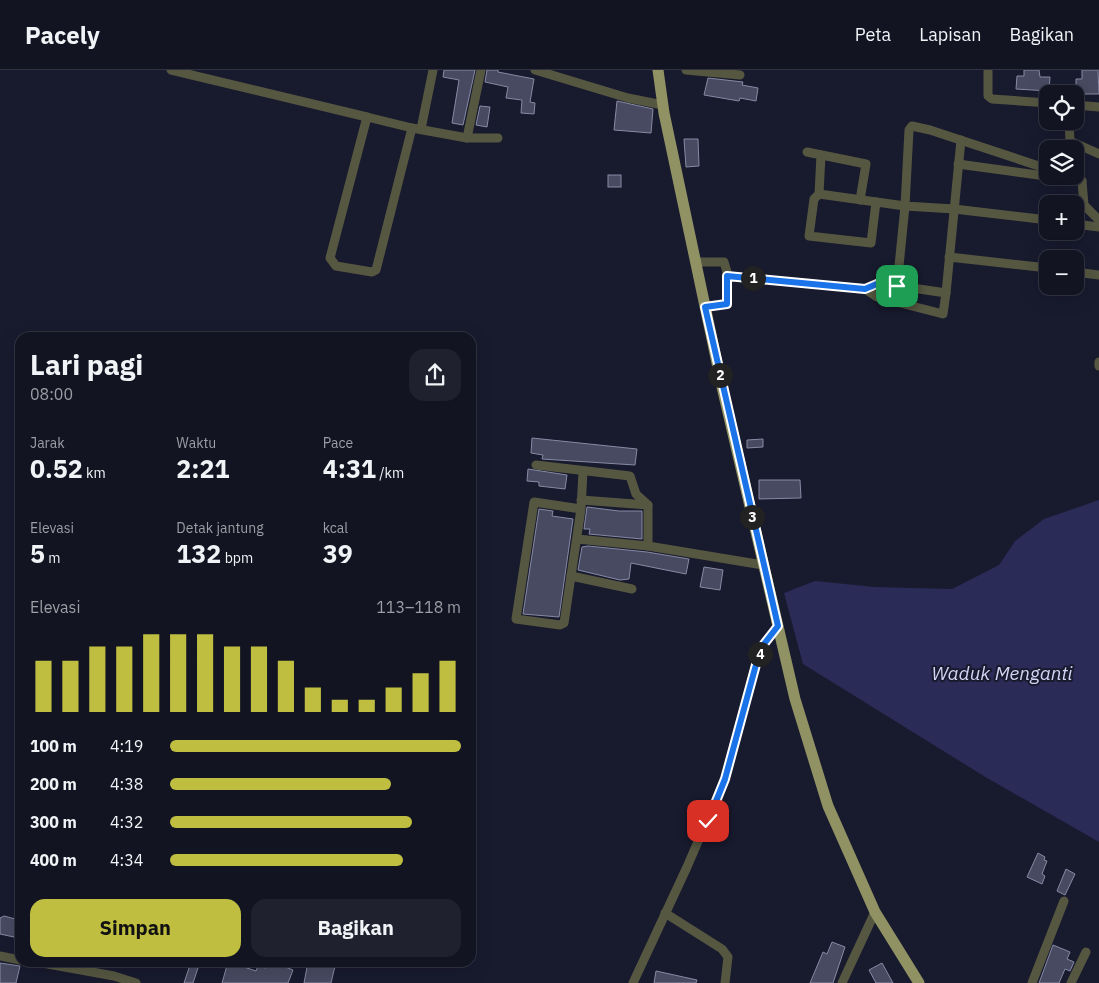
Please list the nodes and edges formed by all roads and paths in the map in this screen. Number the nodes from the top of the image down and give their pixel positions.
1 (170, 70) edge
2 (432, 70) edge
3 (481, 70) edge
4 (535, 70) edge
5 (658, 70) edge
6 (686, 70) edge
7 (988, 70) edge
8 (740, 76) dead end
9 (1039, 102) edge
10 (663, 105) junction
11 (1084, 106) edge
12 (1099, 107) edge
13 (367, 117) junction
14 (417, 129) junction
15 (1069, 130) edge
16 (467, 138) junction
17 (498, 138) dead end
18 (961, 140) junction
19 (807, 152) dead end
20 (1099, 154) edge
21 (821, 155) junction
22 (958, 164) junction
23 (1039, 166) edge
24 (1039, 175) edge
25 (1082, 185) edge
26 (819, 194) junction
27 (860, 200) junction
28 (876, 202) junction
29 (905, 206) junction
30 (954, 209) junction
31 (1039, 219) edge
32 (1099, 220) edge
33 (1084, 225) edge
34 (1099, 227) edge
35 (949, 257) junction
36 (696, 262) junction
37 (1039, 267) edge
38 (1084, 273) edge
39 (1099, 274) edge
40 (727, 276) junction
41 (897, 286) junction
42 (865, 289) junction
43 (946, 293) junction
44 (705, 307) junction
45 (1099, 362) edge
46 (1099, 366) edge
47 (536, 465) dead end
48 (583, 471) junction
49 (581, 504) junction
50 (648, 505) junction
51 (577, 539) junction
52 (648, 546) junction
53 (763, 564) junction
54 (571, 576) junction
55 (632, 589) dead end
56 (778, 626) junction
57 (1064, 900) dead end
58 (875, 912) junction
59 (664, 913) junction
60 (1086, 952) dead end
61 (0, 956) edge
62 (15, 959) edge
63 (64, 967) edge
64 (136, 983) edge
65 (634, 983) edge
66 (725, 983) edge
67 (842, 983) edge
68 (918, 983) edge
69 (1032, 983) edge
70 (1072, 983) edge

1 - 13 street
2 - 14 street
3 - 16 street
4 - 10 street
5 - 10 main road
6 - 8 street
7 - 9 street
10 - 36 main road
11 - 12 street
13 - 14 street
13 - 14 street
14 - 16 street
15 - 20 street
16 - 17 street
18 - 22 street
18 - 23 street
18 - 29 street
19 - 21 street
21 - 26 street
21 - 27 street
22 - 24 street
22 - 30 street
25 - 32 street
26 - 27 street
26 - 28 street
27 - 28 street
28 - 29 street
29 - 30 street
29 - 41 street
30 - 31 street
30 - 35 street
33 - 34 street
35 - 37 street
35 - 43 street
36 - 40 street
36 - 44 main road
38 - 39 street
40 - 42 street
40 - 44 street
41 - 42 street
41 - 43 street
42 - 43 street
44 - 53 main road
45 - 46 street
47 - 48 street
48 - 49 street
48 - 50 street
49 - 50 street
49 - 51 street
49 - 54 street
50 - 52 street
51 - 52 street
51 - 54 street
52 - 53 street
53 - 56 main road
54 - 55 street
56 - 58 main road
56 - 59 street
57 - 69 street
58 - 67 street
58 - 68 main road
59 - 65 street
59 - 66 street
60 - 70 street
61 - 62 street
63 - 64 street

